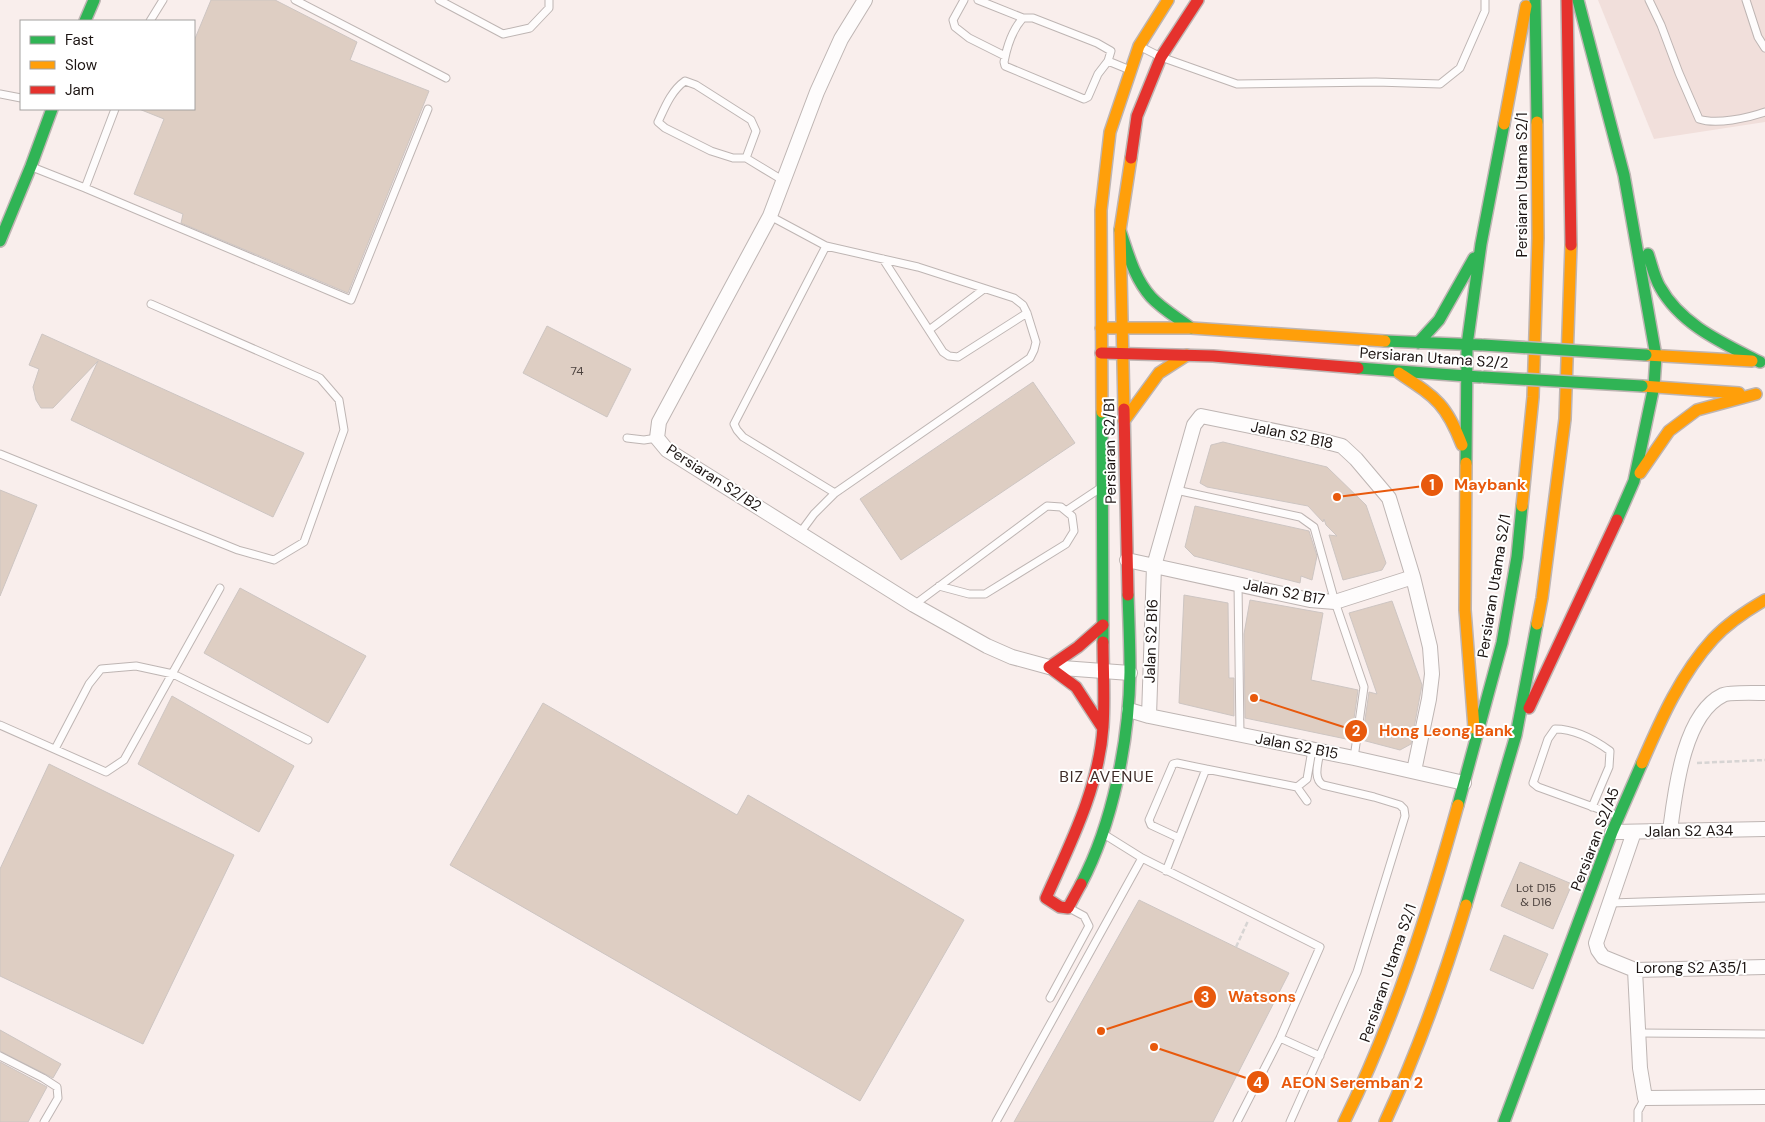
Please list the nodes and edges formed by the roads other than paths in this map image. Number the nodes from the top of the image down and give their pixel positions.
1 (94, 0) edge
2 (162, 0) edge
3 (295, 0) edge
4 (439, 0) edge
5 (549, 0) edge
6 (865, 0) edge
7 (964, 0) edge
8 (978, 0) edge
9 (1168, 0) edge
10 (1198, 0) edge
11 (1485, 0) edge
12 (1527, 0) edge
13 (1535, 0) edge
14 (1567, 0) edge
15 (1578, 0) edge
16 (1649, 0) edge
17 (1746, 0) edge
18 (1023, 18) junction
19 (86, 20) edge
20 (151, 20) edge
21 (1139, 46) junction
22 (1765, 48) edge
23 (1005, 56) junction
24 (1161, 57) junction
25 (1108, 61) junction
26 (1130, 70) junction
27 (446, 78) dead end
28 (0, 94) edge
29 (20, 98) edge
30 (428, 109) dead end
31 (52, 110) edge
32 (115, 110) edge
33 (1765, 112) edge
34 (746, 158) junction
35 (31, 166) junction
36 (784, 181) junction
37 (86, 188) junction
38 (1629, 202) junction
39 (770, 216) junction
40 (1120, 230) junction
41 (0, 241) edge
42 (1481, 244) junction
43 (826, 246) junction
44 (883, 260) junction
45 (984, 289) junction
46 (151, 304) dead end
47 (1027, 313) junction
48 (1101, 328) junction
49 (1122, 328) junction
50 (1191, 328) junction
51 (929, 330) junction
52 (1418, 343) junction
53 (1467, 345) junction
54 (1123, 352) junction
55 (1101, 353) junction
56 (1187, 355) junction
57 (1651, 356) junction
58 (1762, 362) edge
59 (1399, 372) junction
60 (1466, 376) junction
61 (1648, 386) junction
62 (1760, 394) edge
63 (1124, 421) junction
64 (627, 438) dead end
65 (657, 438) junction
66 (0, 454) edge
67 (1466, 455) junction
68 (1634, 481) junction
69 (1102, 486) junction
70 (1176, 490) junction
71 (835, 492) junction
72 (1066, 511) junction
73 (800, 533) junction
74 (1128, 560) junction
75 (1154, 566) junction
76 (1413, 577) junction
77 (1238, 584) junction
78 (939, 586) junction
79 (220, 588) dead end
80 (1765, 600) edge
81 (1335, 602) junction
82 (914, 605) junction
83 (1103, 625) junction
84 (1049, 667) junction
85 (1103, 670) junction
86 (1130, 673) junction
87 (173, 674) junction
88 (1765, 692) edge
89 (1128, 710) junction
90 (1149, 716) junction
91 (0, 725) edge
92 (1103, 728) junction
93 (1240, 735) junction
94 (1516, 735) junction
95 (308, 740) dead end
96 (1475, 745) junction
97 (55, 749) junction
98 (1316, 750) junction
99 (1354, 758) junction
100 (1206, 769) junction
101 (1414, 771) junction
102 (1464, 783) junction
103 (1297, 787) junction
104 (1307, 801) dead end
105 (1592, 807) junction
106 (1618, 816) junction
107 (1765, 829) edge
108 (1670, 831) junction
109 (1612, 832) junction
110 (1634, 832) junction
111 (1102, 833) junction
112 (1179, 838) junction
113 (1142, 858) junction
114 (1166, 871) junction
115 (1765, 898) edge
116 (1612, 903) junction
117 (1068, 908) junction
118 (1765, 967) edge
119 (1635, 970) junction
120 (1050, 998) dead end
121 (1638, 1033) junction
122 (1765, 1034) edge
123 (1280, 1038) junction
124 (0, 1056) edge
125 (1320, 1056) junction
126 (1765, 1097) edge
127 (1645, 1098) junction
128 (44, 1122) edge
129 (996, 1122) edge
130 (1238, 1122) edge
131 (1290, 1122) edge
132 (1344, 1122) edge
133 (1385, 1122) edge
134 (1504, 1122) edge
135 (1638, 1122) edge

1 - 19 main road
2 - 20 lane
3 - 27 lane
4 - 5 lane
6 - 36 street, Persiaran S2/B2
7 - 23 lane
8 - 18 lane
9 - 21 main road, Persiaran S2/B1
10 - 24 main road, Persiaran S2/B1
11 - 24 lane
12 - 42 main road
13 - 96 main road, Persiaran Utama S2/1
14 - 94 main road
15 - 38 main road
16 - 33 lane
17 - 22 lane
18 - 23 lane
18 - 25 lane
21 - 24 lane
21 - 26 main road, Persiaran S2/B1
23 - 25 lane
24 - 40 main road, Persiaran S2/B1
25 - 26 lane
26 - 48 main road, Persiaran S2/B1
28 - 29 lane
30 - 37 lane
31 - 35 main road
32 - 37 lane
34 - 34 lane
34 - 36 lane
35 - 37 lane
35 - 41 main road
36 - 39 street, Persiaran S2/B2
38 - 57 main road
38 - 58 main road
39 - 43 lane
39 - 65 street, Persiaran S2/B2
40 - 49 main road, Persiaran S2/B1
40 - 50 main road
42 - 52 main road
42 - 53 main road
43 - 44 lane
43 - 71 lane
44 - 45 lane
44 - 51 lane
45 - 47 lane
45 - 51 lane
46 - 66 lane
47 - 51 lane
47 - 71 lane
48 - 49 main road, Persiaran Utama S2/2
48 - 55 main road, Persiaran S2/B1
49 - 50 main road, Persiaran Utama S2/2
49 - 54 main road, Persiaran S2/B1
50 - 52 main road, Persiaran Utama S2/2
52 - 53 main road, Persiaran Utama S2/2
53 - 57 main road, Persiaran Utama S2/2, bridge
53 - 60 main road
54 - 55 main road, Persiaran Utama S2/2
54 - 56 main road, Persiaran Utama S2/2
54 - 63 main road, Persiaran S2/B1
55 - 69 main road, Persiaran S2/B1
56 - 59 main road, Persiaran Utama S2/2
56 - 63 main road
57 - 58 main road, Persiaran Utama S2/2
57 - 61 main road
59 - 60 main road, Persiaran Utama S2/2
59 - 67 main road
60 - 61 main road, Persiaran Utama S2/2, bridge
60 - 67 main road
61 - 62 main road, Persiaran Utama S2/2
61 - 68 main road
62 - 68 main road
63 - 74 main road, Persiaran S2/B1
64 - 65 lane
65 - 73 street, Persiaran S2/B2
67 - 96 main road
68 - 94 main road
69 - 72 lane
69 - 83 main road, Persiaran S2/B1
70 - 75 street, Jalan S2 B18
70 - 76 street, Jalan S2 B18
70 - 81 lane
71 - 73 lane
72 - 78 lane
72 - 78 lane
73 - 82 street, Persiaran S2/B2
74 - 75 street, Jalan S2 B17
74 - 86 main road, Persiaran S2/B1
75 - 77 street, Jalan S2 B17
75 - 90 street, Jalan S2 B16
76 - 81 street, Jalan S2 B17
76 - 101 street, Jalan S2 B18
77 - 81 street, Jalan S2 B17
77 - 93 lane
78 - 82 lane
79 - 87 lane
80 - 106 main road, Persiaran S2/A5
81 - 99 lane
82 - 84 street, Persiaran S2/B2
83 - 84 main road
83 - 85 main road, Persiaran S2/B1
84 - 85 street, Persiaran S2/B2
84 - 92 main road
85 - 86 street, Persiaran S2/B2
85 - 92 main road, Persiaran S2/B1
86 - 89 main road, Persiaran S2/B1
87 - 95 lane
87 - 97 lane
87 - 97 lane
88 - 108 street
89 - 90 street, Jalan S2 B15
89 - 111 main road, Persiaran S2/B1
90 - 93 street, Jalan S2 B15
91 - 97 lane
92 - 117 main road, Persiaran S2/B1
93 - 98 street, Jalan S2 B15
94 - 133 main road
96 - 102 main road, Persiaran Utama S2/1
98 - 99 street, Jalan S2 B15
98 - 103 lane
98 - 125 lane
99 - 101 street, Jalan S2 B15
100 - 103 lane
100 - 112 lane
100 - 112 lane
101 - 102 street, Jalan S2 B15
102 - 132 main road, Persiaran Utama S2/1
103 - 104 lane
105 - 105 lane
105 - 106 lane
106 - 109 main road, Persiaran S2/A5
107 - 108 street, Jalan S2 A34
108 - 110 street, Jalan S2 A34
109 - 110 street, Jalan S2 A34
109 - 134 main road, Persiaran S2/A5
110 - 116 street, Lorong S2 A35/1
111 - 113 lane
111 - 117 main road, Persiaran S2/B1
112 - 114 lane
113 - 114 lane
113 - 129 lane
114 - 123 lane
115 - 116 lane
116 - 119 street, Lorong S2 A35/1
117 - 120 lane
118 - 119 street, Lorong S2 A35/1
119 - 121 street
121 - 122 lane
121 - 127 street
123 - 125 lane
123 - 130 lane
124 - 128 lane
125 - 131 lane
126 - 127 street
127 - 135 lane

